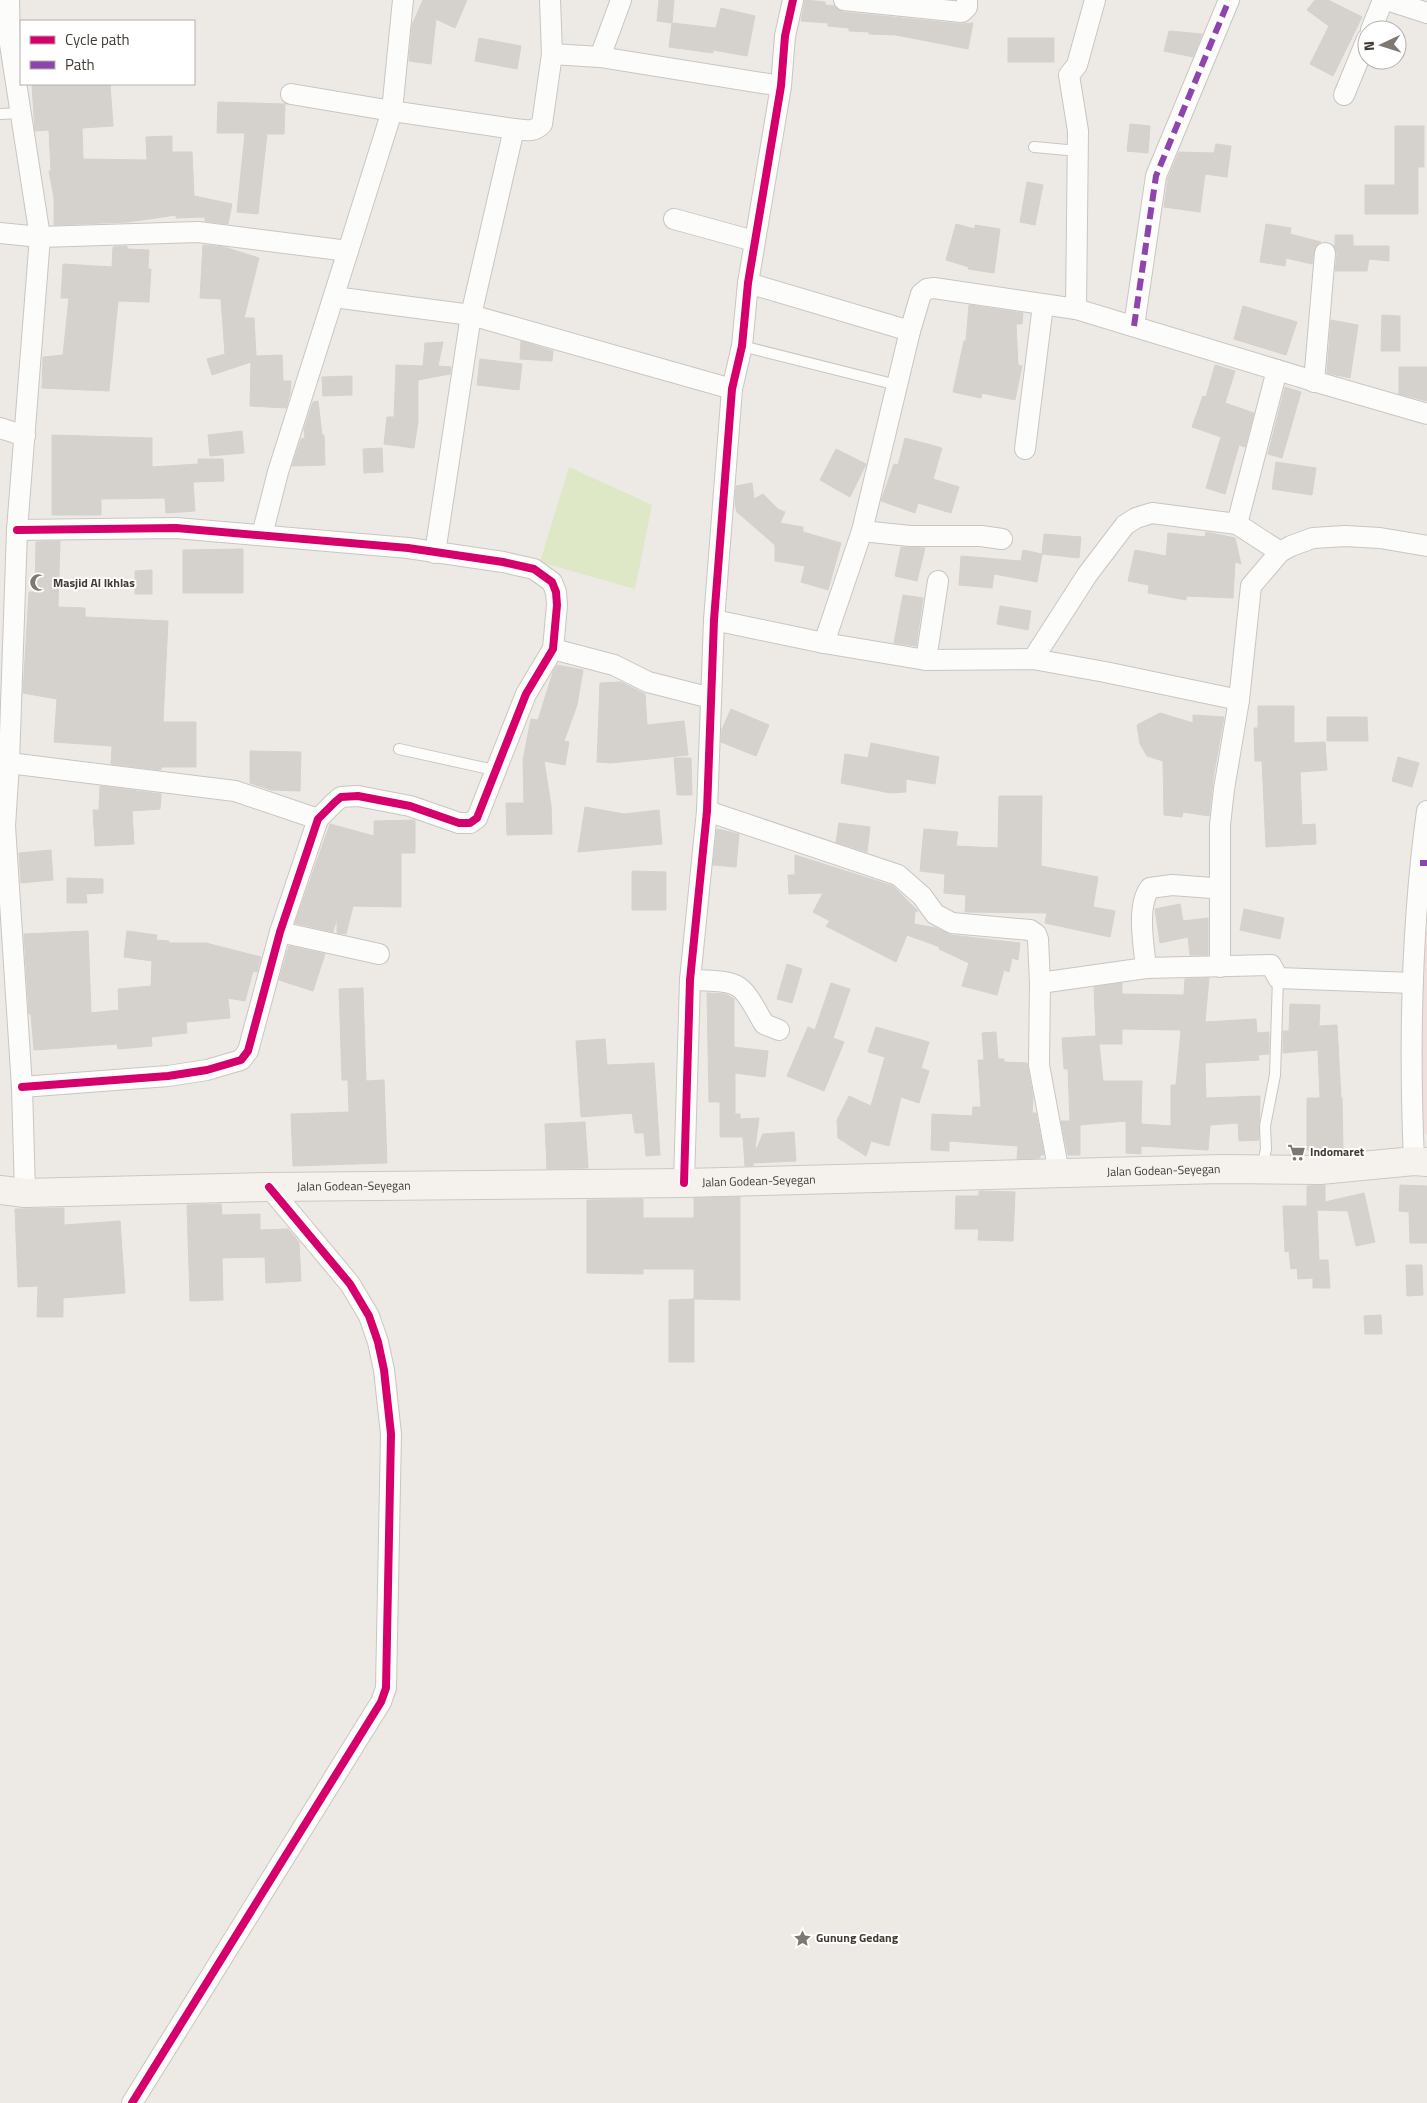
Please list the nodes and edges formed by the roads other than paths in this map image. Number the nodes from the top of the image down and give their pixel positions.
1 (9, 0) edge
2 (403, 0) edge
3 (550, 0) edge
4 (621, 0) edge
5 (793, 0) edge
6 (844, 0) edge
7 (967, 0) edge
8 (1095, 0) edge
9 (1229, 0) edge
10 (1383, 0) edge
11 (1387, 0) edge
12 (890, 3) edge
13 (1427, 14) edge
14 (1375, 20) edge
15 (552, 54) junction
16 (600, 57) junction
17 (1357, 63) edge
18 (781, 86) junction
19 (291, 94) dead end
20 (1344, 95) dead end
21 (392, 111) junction
22 (21, 113) junction
23 (0, 114) edge
24 (514, 129) junction
25 (1034, 147) dead end
26 (1078, 151) junction
27 (674, 219) dead end
28 (0, 233) edge
29 (40, 237) junction
30 (754, 241) junction
31 (348, 251) junction
32 (1325, 253) dead end
33 (748, 283) junction
34 (334, 296) junction
35 (1042, 306) junction
36 (1076, 309) junction
37 (471, 315) junction
38 (1134, 326) junction
39 (910, 331) junction
40 (742, 346) junction
41 (1277, 370) junction
42 (1314, 382) junction
43 (897, 385) junction
44 (732, 389) junction
45 (1427, 414) edge
46 (0, 428) edge
47 (25, 436) junction
48 (1025, 449) dead end
49 (1238, 524) junction
50 (17, 530) junction
51 (862, 531) junction
52 (262, 535) junction
53 (1002, 539) dead end
54 (1427, 546) edge
55 (436, 552) junction
56 (1280, 552) junction
57 (938, 581) dead end
58 (714, 620) junction
59 (824, 643) junction
60 (553, 649) junction
61 (1033, 659) junction
62 (926, 660) junction
63 (6, 684) edge
64 (711, 698) junction
65 (1239, 700) junction
66 (400, 749) dead end
67 (10, 763) junction
68 (494, 770) junction
69 (707, 811) junction
70 (1427, 811) edge
71 (318, 819) junction
72 (2, 827) edge
73 (1424, 863) edge
74 (1220, 884) junction
75 (280, 932) junction
76 (379, 954) dead end
77 (1220, 967) junction
78 (1146, 968) junction
79 (1278, 978) junction
80 (690, 980) junction
81 (1040, 983) junction
82 (1413, 983) junction
83 (779, 1030) dead end
84 (22, 1088) junction
85 (1421, 1162) edge
86 (1262, 1170) junction
87 (1059, 1173) junction
88 (684, 1183) junction
89 (270, 1187) junction
90 (12, 1191) edge
91 (132, 2103) edge

1 - 22 street
2 - 21 street
3 - 15 street
4 - 16 street
5 - 18 street
6 - 12 street
7 - 12 street
8 - 26 street
9 - 38 street
10 - 14 street
11 - 13 street
15 - 16 street
15 - 24 street
16 - 18 street
17 - 20 street
18 - 30 street
19 - 21 street
21 - 24 street
21 - 31 street
22 - 23 lane
22 - 29 street
24 - 37 street
25 - 26 lane
26 - 36 street
27 - 30 street
28 - 29 street
29 - 31 street
29 - 47 street
30 - 33 street
31 - 34 street
32 - 42 street
33 - 39 street
33 - 40 street
34 - 37 street
34 - 52 street
35 - 36 street
35 - 39 street
35 - 48 street
36 - 38 street
37 - 44 street
37 - 55 street
38 - 41 street
39 - 43 street
40 - 43 lane
40 - 44 street
41 - 42 street
41 - 49 street
42 - 45 street
43 - 51 street
44 - 58 street
46 - 47 street
47 - 50 street
49 - 56 street
49 - 61 street
50 - 52 street
50 - 63 street
51 - 53 street
51 - 59 street
52 - 55 street
54 - 56 street
55 - 60 street
56 - 65 street
57 - 62 street
58 - 59 street
58 - 64 street
59 - 62 street
60 - 64 street
60 - 68 street
61 - 62 street
61 - 65 street
63 - 67 street
64 - 69 street
65 - 74 street
66 - 68 lane
67 - 71 street
67 - 72 street
68 - 71 street
69 - 80 street
69 - 81 street
70 - 73 street
71 - 75 street
72 - 84 street
73 - 82 street
74 - 77 street
74 - 78 street
75 - 76 street
75 - 84 street
77 - 78 street
77 - 79 street
78 - 81 street
79 - 82 street
79 - 86 lane
80 - 83 street
80 - 88 street
81 - 87 street
82 - 85 street
84 - 90 street
85 - 86 main road, Jalan Godean-Seyegan
86 - 87 main road, Jalan Godean-Seyegan
87 - 88 main road, Jalan Godean-Seyegan
88 - 89 main road, Jalan Godean-Seyegan
89 - 90 main road, Jalan Godean-Seyegan
89 - 91 street

